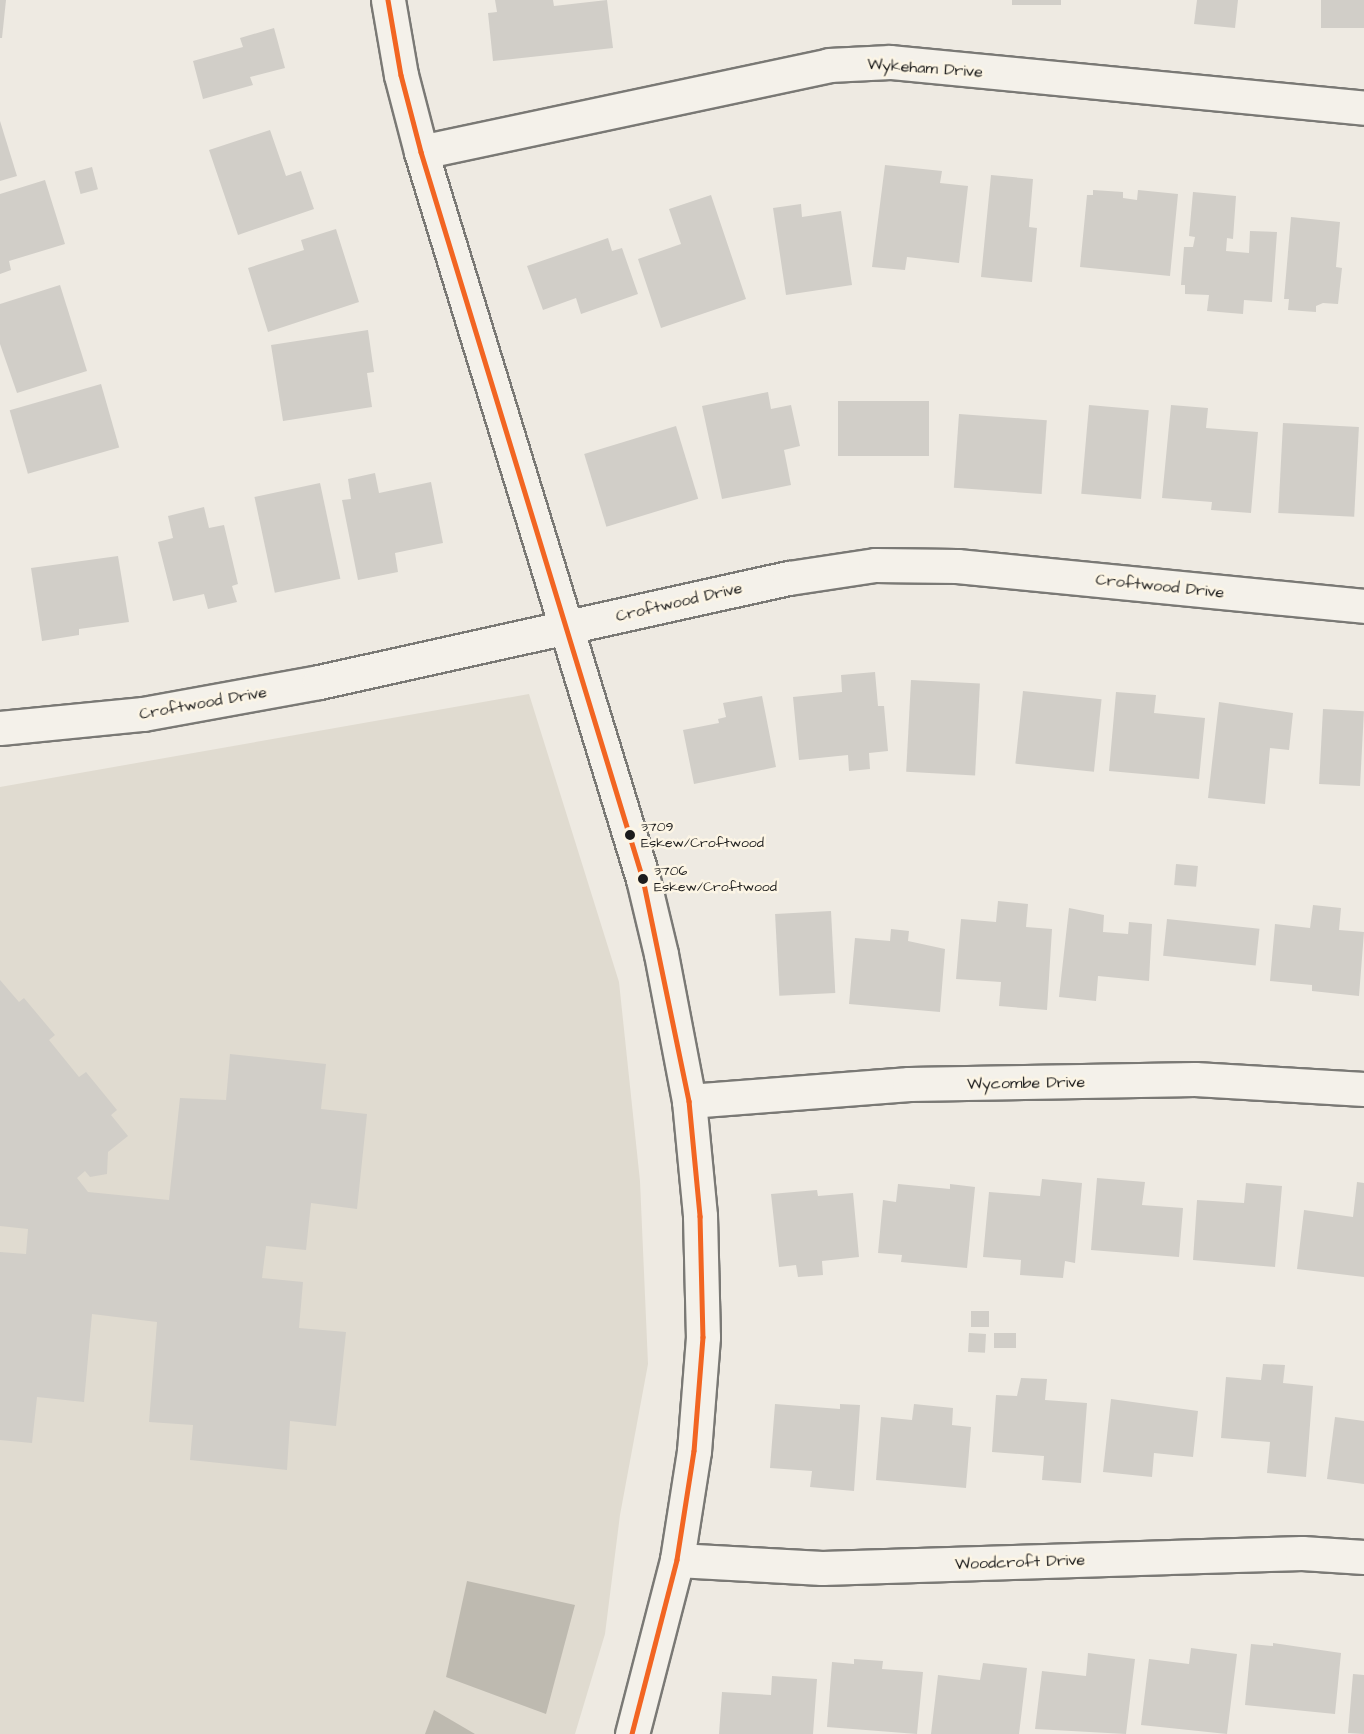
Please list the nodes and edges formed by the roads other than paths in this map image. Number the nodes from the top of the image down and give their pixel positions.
1 (388, 0) edge
2 (1364, 108) edge
3 (421, 152) junction
4 (1364, 606) edge
5 (564, 628) junction
6 (0, 728) edge
7 (1364, 1089) edge
8 (689, 1101) junction
9 (1364, 1557) edge
10 (676, 1560) junction
11 (632, 1734) edge

1 - 3 street
2 - 3 street, Wykeham Drive
3 - 5 street
4 - 5 street, Croftwood Drive
5 - 6 street, Croftwood Drive
5 - 8 street
7 - 8 street, Wycombe Drive
8 - 10 street
9 - 10 street, Woodcroft Drive
10 - 11 street

